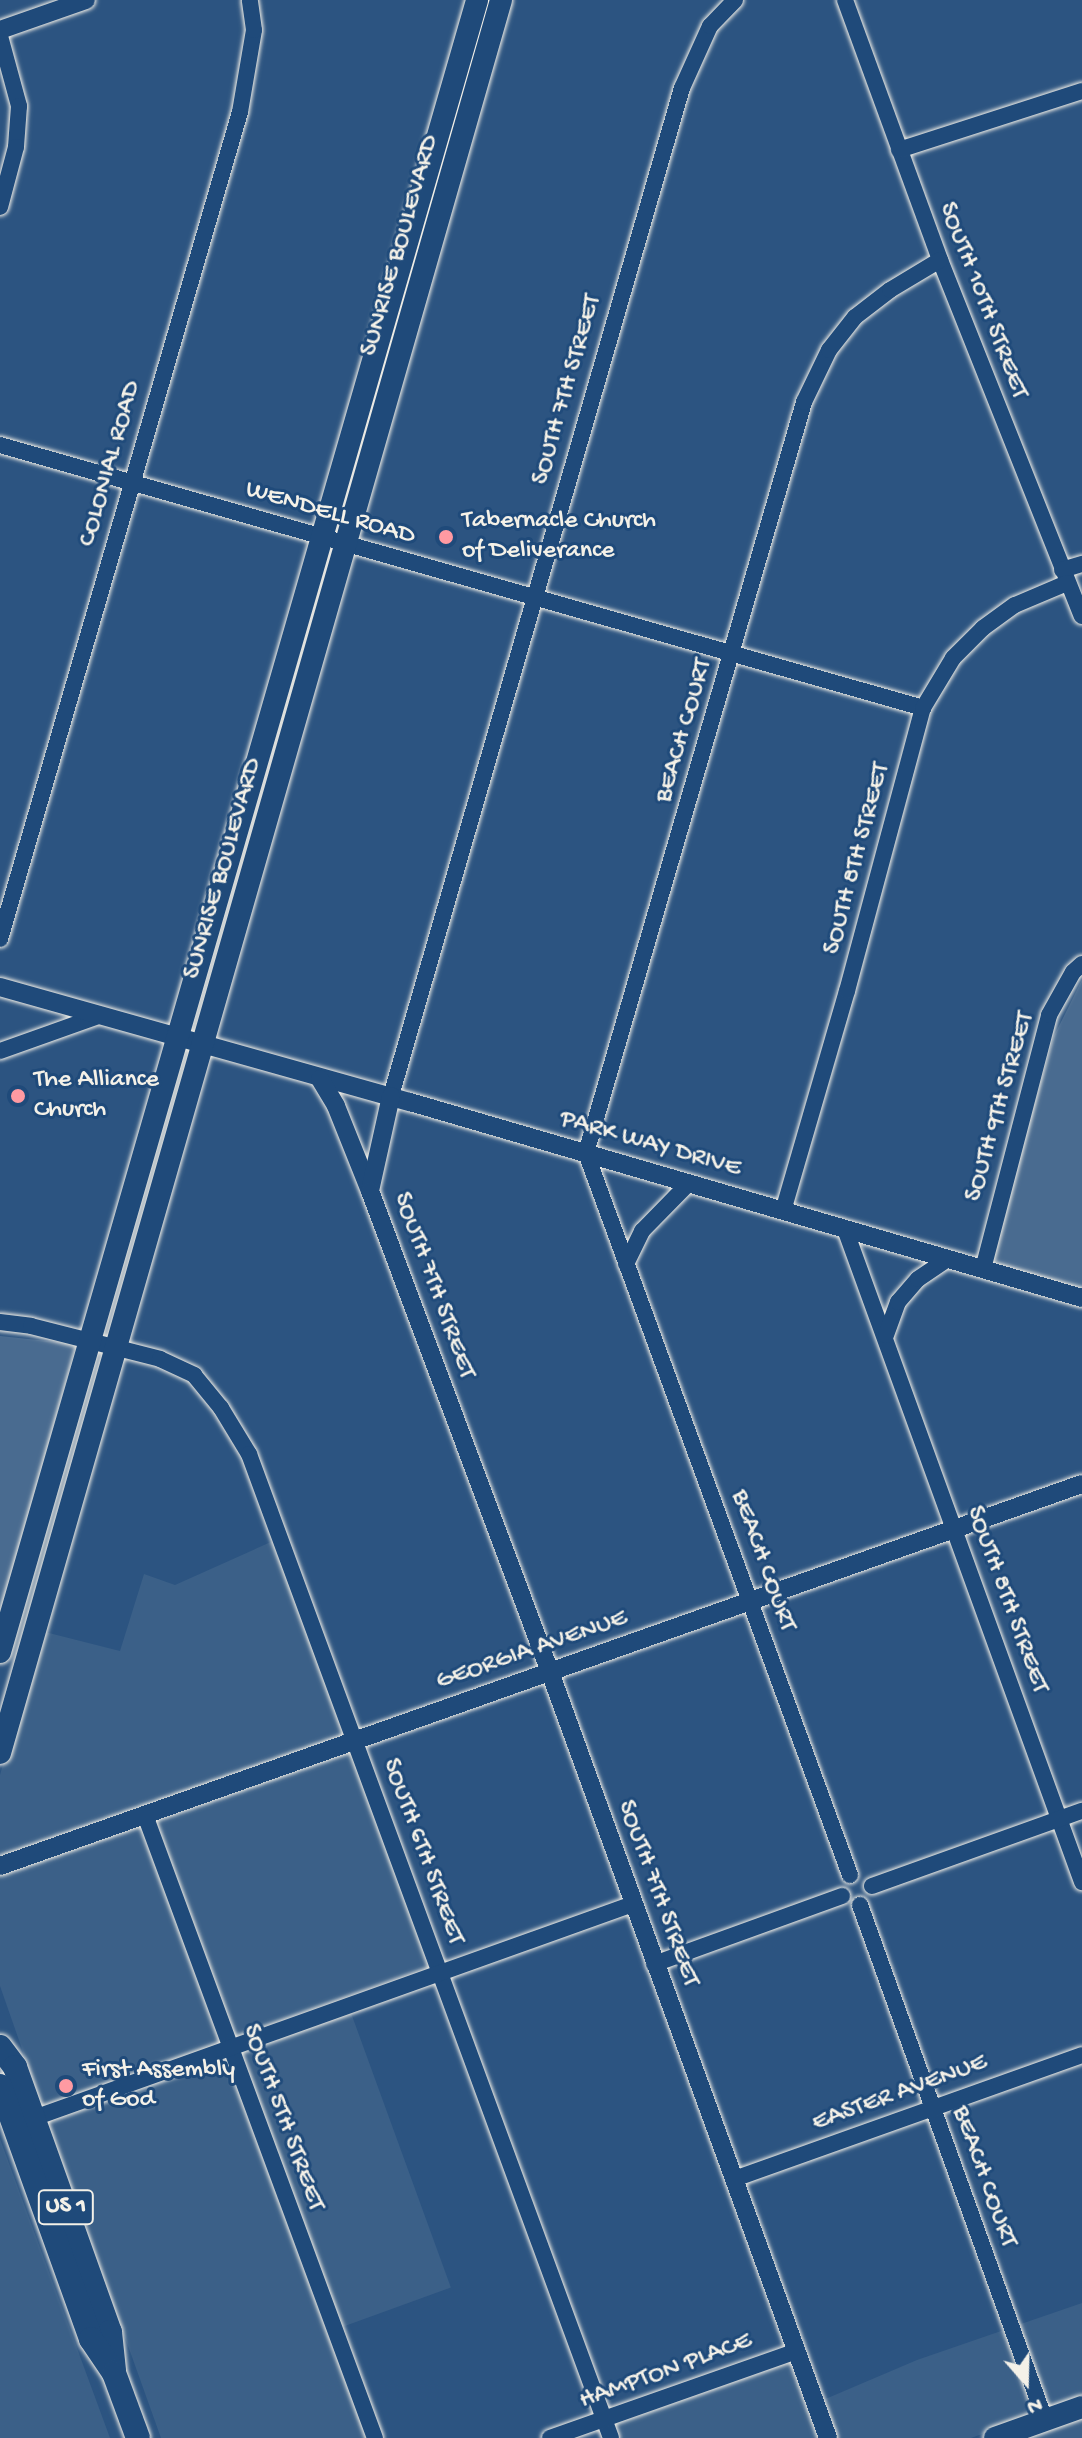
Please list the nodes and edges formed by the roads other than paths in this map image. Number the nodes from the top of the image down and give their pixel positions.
1 (86, 0) edge
2 (250, 0) edge
3 (477, 0) edge
4 (501, 0) edge
5 (735, 0) edge
6 (845, 0) edge
7 (0, 33) edge
8 (1082, 91) edge
9 (899, 150) junction
10 (0, 207) edge
11 (940, 260) junction
12 (0, 445) edge
13 (131, 481) junction
14 (322, 537) junction
15 (345, 543) junction
16 (1082, 564) edge
17 (1064, 576) junction
18 (534, 598) junction
19 (1082, 616) edge
20 (733, 653) junction
21 (923, 708) junction
22 (0, 939) edge
23 (1082, 964) edge
24 (0, 987) edge
25 (101, 1015) junction
26 (179, 1037) junction
27 (203, 1045) junction
28 (0, 1051) edge
29 (320, 1079) junction
30 (391, 1096) junction
31 (586, 1153) junction
32 (689, 1183) junction
33 (370, 1191) junction
34 (783, 1211) junction
35 (845, 1229) junction
36 (948, 1259) junction
37 (626, 1264) junction
38 (983, 1269) junction
39 (1082, 1298) edge
40 (0, 1322) edge
41 (886, 1335) junction
42 (89, 1340) junction
43 (114, 1347) junction
44 (1082, 1484) edge
45 (955, 1529) junction
46 (751, 1601) junction
47 (0, 1652) edge
48 (550, 1672) junction
49 (355, 1741) junction
50 (0, 1753) edge
51 (1082, 1811) edge
52 (145, 1815) junction
53 (1059, 1819) junction
54 (0, 1866) edge
55 (850, 1875) junction
56 (1082, 1882) edge
57 (872, 1886) junction
58 (842, 1896) junction
59 (633, 1904) junction
60 (860, 1905) junction
61 (654, 1964) junction
62 (441, 1972) junction
63 (0, 2047) edge
64 (230, 2048) junction
65 (1082, 2055) edge
66 (0, 2086) edge
67 (933, 2108) junction
68 (16, 2125) edge
69 (734, 2179) junction
70 (797, 2351) junction
71 (1082, 2407) edge
72 (604, 2419) junction
73 (1045, 2420) junction
74 (138, 2438) edge
75 (375, 2438) edge
76 (550, 2438) edge
77 (611, 2438) edge
78 (828, 2438) edge
79 (995, 2438) edge

1 - 7 street
2 - 13 street, COLONIAL ROAD
3 - 14 main road, SUNRISE BOULEVARD
4 - 15 main road, SUNRISE BOULEVARD
5 - 18 street, SOUTH 7TH STREET
6 - 9 street, SOUTH 10TH STREET
7 - 10 street
8 - 9 street
9 - 11 street, SOUTH 10TH STREET
11 - 17 street, SOUTH 10TH STREET
11 - 20 street, BEACH COURT
12 - 13 street, WENDELL ROAD
13 - 14 street, WENDELL ROAD
13 - 22 street, COLONIAL ROAD
14 - 15 street, WENDELL ROAD
14 - 26 main road, SUNRISE BOULEVARD
15 - 18 street, WENDELL ROAD
15 - 27 main road, SUNRISE BOULEVARD
16 - 17 street, SOUTH 8TH STREET
17 - 19 street, SOUTH 10TH STREET
17 - 21 street, SOUTH 8TH STREET
18 - 20 street, WENDELL ROAD
18 - 30 street, SOUTH 7TH STREET
20 - 21 street, WENDELL ROAD
20 - 31 street, BEACH COURT
21 - 34 street, SOUTH 8TH STREET
23 - 38 street, SOUTH 9TH STREET
24 - 25 street, PARK WAY DRIVE
25 - 26 street, PARK WAY DRIVE
25 - 28 street
26 - 27 street, PARK WAY DRIVE
26 - 42 main road, SUNRISE BOULEVARD
27 - 29 street, PARK WAY DRIVE
27 - 43 main road, SUNRISE BOULEVARD
29 - 30 street, PARK WAY DRIVE
29 - 33 street
30 - 31 street, PARK WAY DRIVE
30 - 33 street, SOUTH 7TH STREET
31 - 32 street, PARK WAY DRIVE
31 - 37 street, BEACH COURT
32 - 34 street, PARK WAY DRIVE
32 - 37 street
33 - 48 street, SOUTH 7TH STREET
34 - 35 street, PARK WAY DRIVE
35 - 36 street, PARK WAY DRIVE
35 - 41 street, SOUTH 8TH STREET
36 - 38 street, PARK WAY DRIVE
36 - 41 street
37 - 46 street, BEACH COURT
38 - 39 street, PARK WAY DRIVE
40 - 42 street, SOUTH 6TH STREET
41 - 45 street, SOUTH 8TH STREET
42 - 43 street, SOUTH 6TH STREET
42 - 47 main road, SUNRISE BOULEVARD
43 - 49 street, SOUTH 6TH STREET
43 - 50 main road, SUNRISE BOULEVARD
44 - 45 street, GEORGIA AVENUE
45 - 46 street, GEORGIA AVENUE
45 - 53 street, SOUTH 8TH STREET
46 - 48 street, GEORGIA AVENUE
46 - 55 street, BEACH COURT
48 - 49 street, GEORGIA AVENUE
48 - 59 street, SOUTH 7TH STREET
49 - 52 street, GEORGIA AVENUE
49 - 62 street, SOUTH 6TH STREET
51 - 53 street
52 - 54 street, GEORGIA AVENUE
52 - 64 street, SOUTH 5TH STREET
53 - 56 street, SOUTH 8TH STREET
53 - 57 street
55 - 57 street
55 - 58 street
57 - 60 street
58 - 60 street
58 - 61 street
59 - 61 street, SOUTH 7TH STREET
59 - 62 street
60 - 67 street, BEACH COURT
61 - 69 street, SOUTH 7TH STREET
62 - 64 street
62 - 72 street, SOUTH 6TH STREET
63 - 68 main road, US 1
64 - 68 street
64 - 75 street, SOUTH 5TH STREET
65 - 67 street, EASTER AVENUE
66 - 68 main road, US 1
67 - 69 street, EASTER AVENUE
67 - 73 street, BEACH COURT
68 - 74 main road, US 1
69 - 70 street, SOUTH 7TH STREET
70 - 72 street, HAMPTON PLACE
70 - 78 street, SOUTH 7TH STREET
71 - 73 main road
72 - 76 street, HAMPTON PLACE
72 - 77 street, SOUTH 6TH STREET
73 - 79 main road

